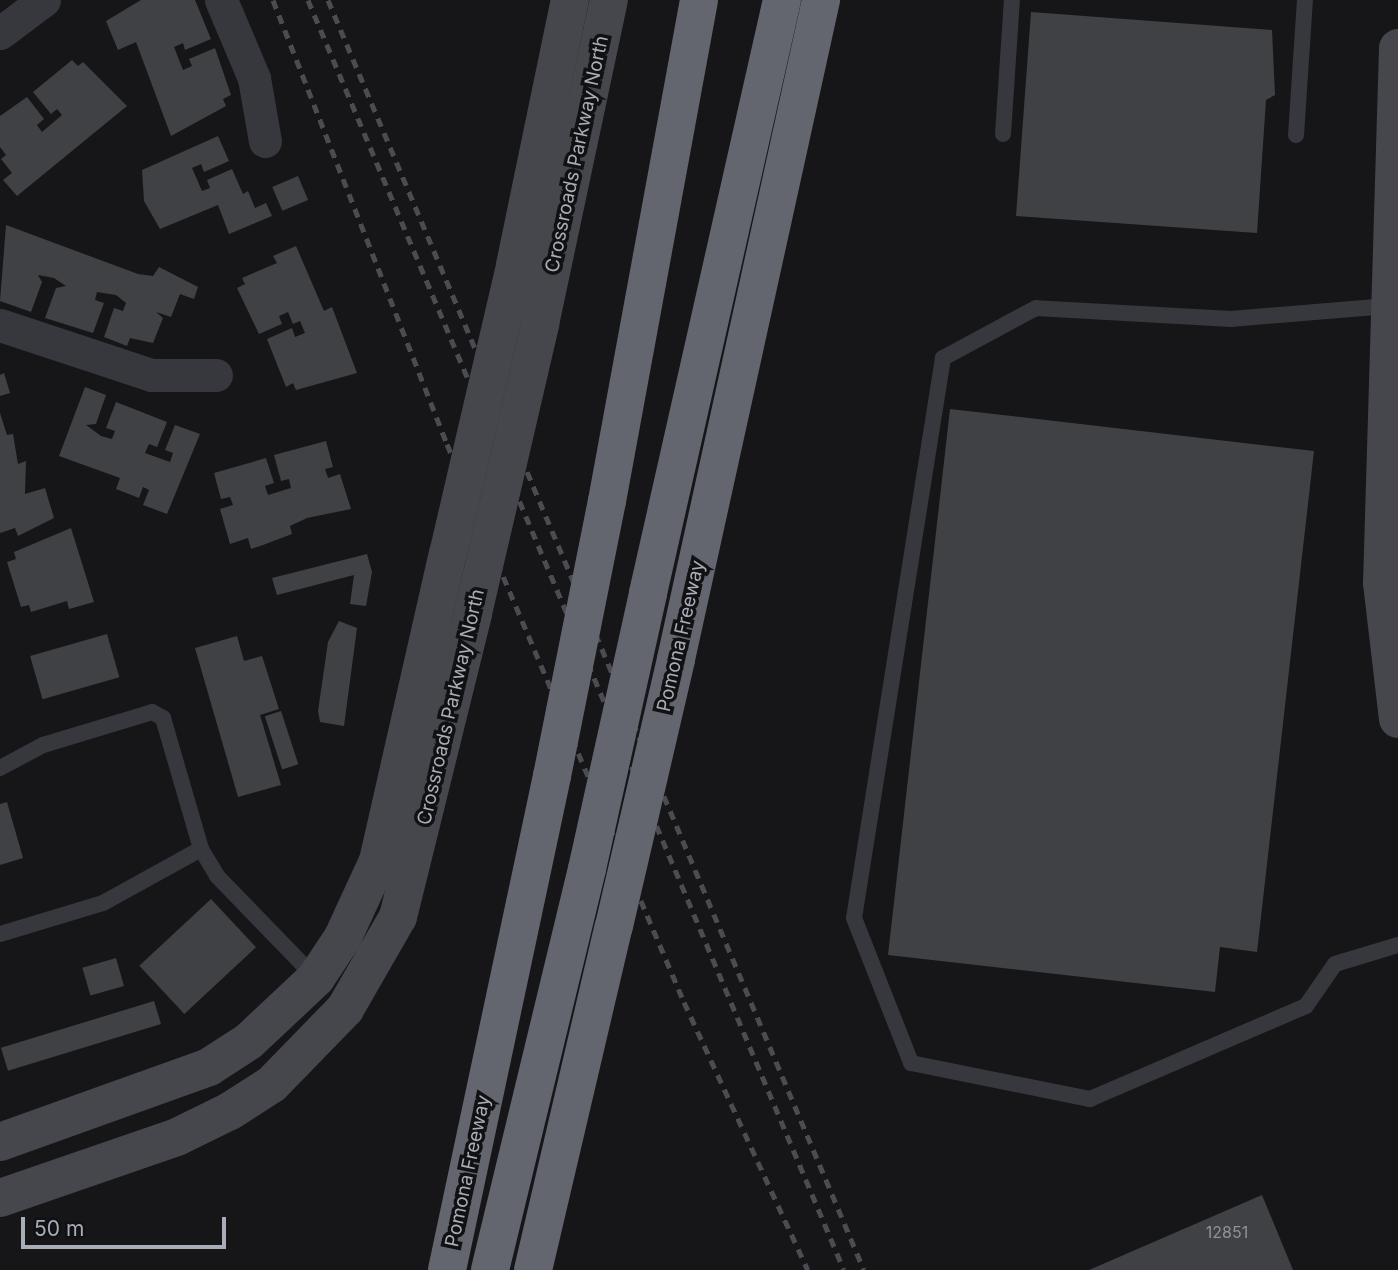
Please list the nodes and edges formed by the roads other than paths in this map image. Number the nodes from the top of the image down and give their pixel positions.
1 (44, 0) edge
2 (221, 0) edge
3 (570, 0) edge
4 (609, 0) edge
5 (699, 0) edge
6 (782, 0) edge
7 (821, 0) edge
8 (1012, 0) edge
9 (1305, 0) edge
10 (0, 33) edge
11 (1398, 48) edge
12 (1003, 134) dead end
13 (1296, 135) dead end
14 (265, 141) dead end
15 (1388, 306) junction
16 (0, 324) edge
17 (216, 375) dead end
18 (1398, 719) edge
19 (0, 768) edge
20 (201, 849) junction
21 (0, 934) edge
22 (1398, 945) edge
23 (316, 978) junction
24 (0, 1142) edge
25 (0, 1198) edge
26 (447, 1270) edge
27 (490, 1270) edge
28 (533, 1270) edge

1 - 10 street
2 - 14 street
3 - 23 street, Crossroads Parkway North, bridge
4 - 25 street, Crossroads Parkway North, bridge
5 - 26 highway, Pomona Freeway, bridge
6 - 27 highway, bridge
7 - 28 highway, Pomona Freeway, bridge
8 - 12 lane
9 - 13 lane
11 - 15 street
15 - 18 street
15 - 22 lane
16 - 17 street
19 - 20 lane
20 - 21 lane
20 - 23 lane
23 - 24 street, Crossroads Parkway North

